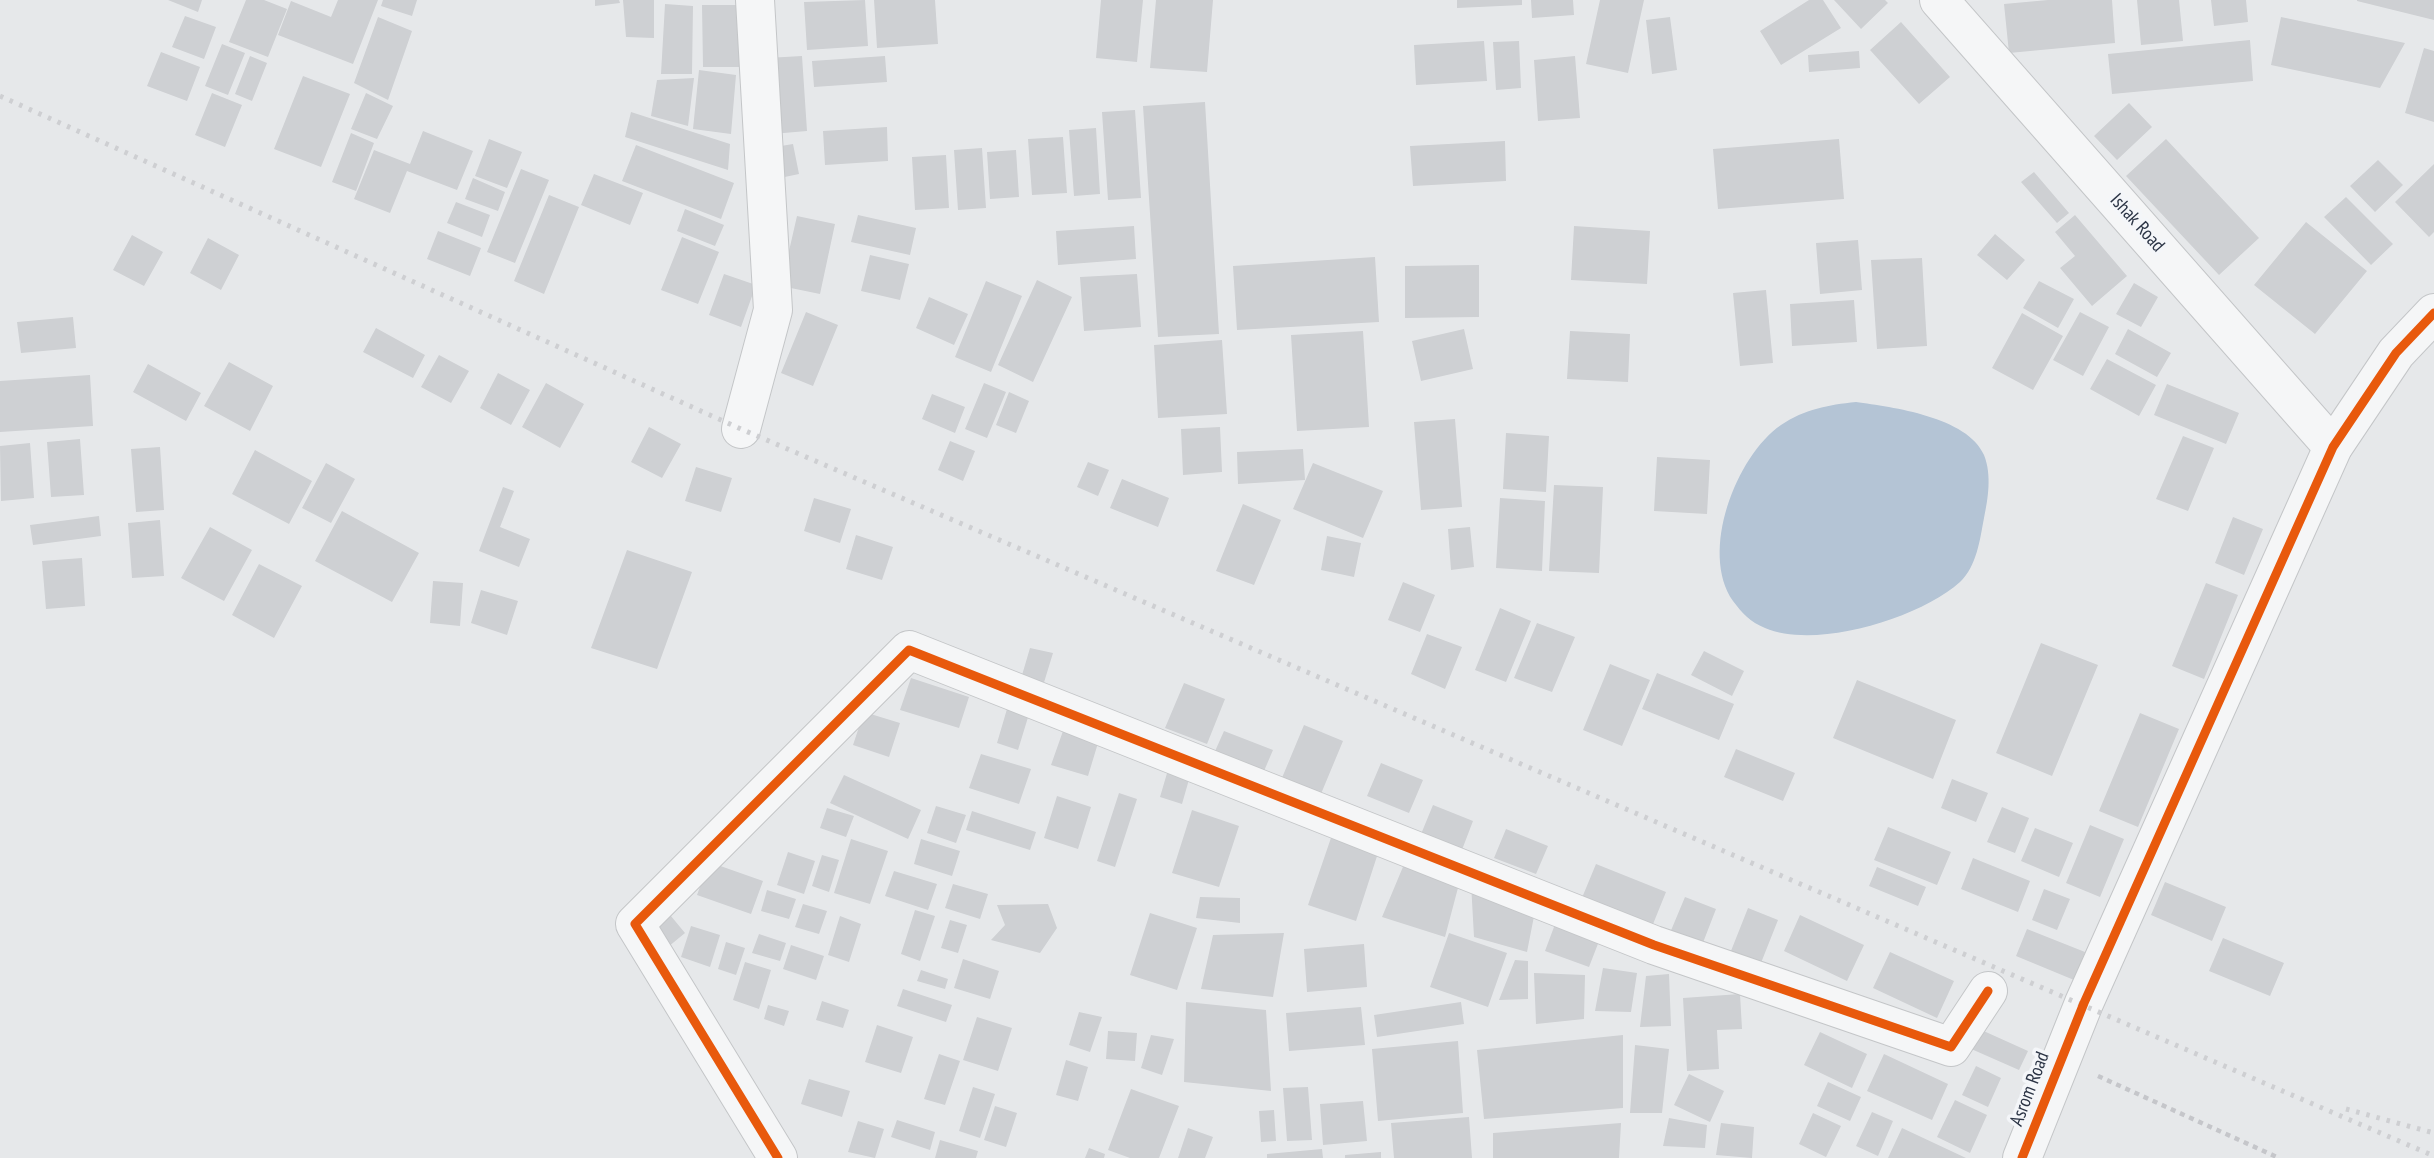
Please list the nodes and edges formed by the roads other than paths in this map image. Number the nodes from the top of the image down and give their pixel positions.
1 (755, 0) edge
2 (1940, 0) edge
3 (2434, 313) edge
4 (741, 429) dead end
5 (2333, 447) junction
6 (1987, 991) dead end
7 (778, 1158) edge
8 (2022, 1158) edge

1 - 4 street
2 - 5 street, Ishak Road
3 - 5 street, Asrom Road
5 - 8 street, Asrom Road
6 - 7 street

